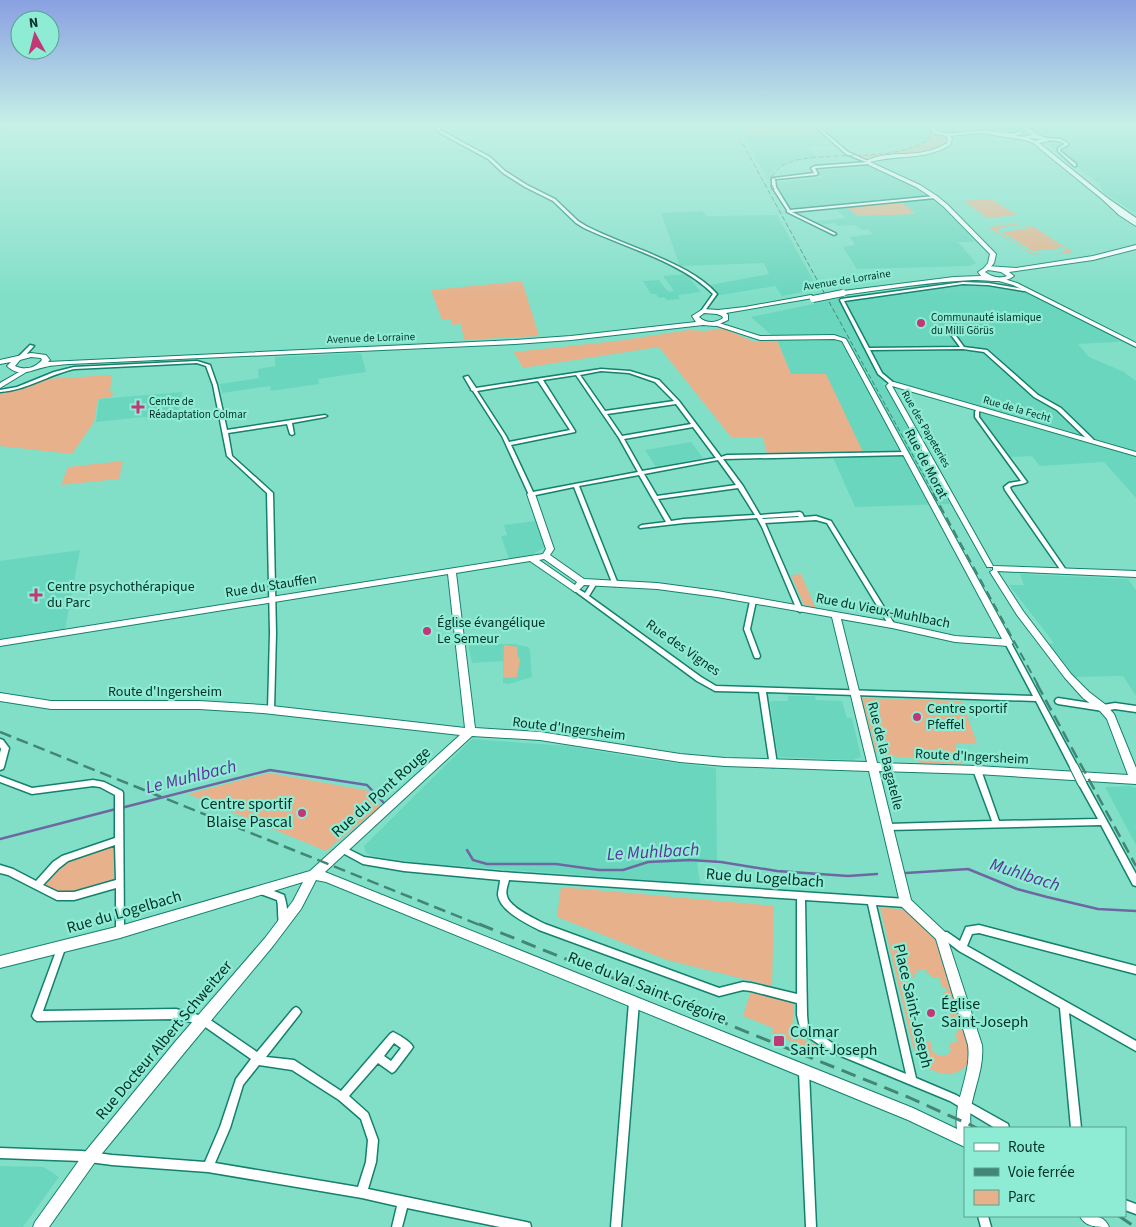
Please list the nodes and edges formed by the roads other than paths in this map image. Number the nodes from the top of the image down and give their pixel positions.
1 (519, 181) edge
2 (774, 181) edge
3 (908, 181) edge
4 (1086, 181) edge
5 (1086, 181) edge
6 (1103, 196) junction
7 (935, 197) junction
8 (788, 211) junction
9 (1136, 215) edge
10 (1136, 222) edge
11 (834, 234) dead end
12 (1136, 248) edge
13 (987, 268) junction
14 (1001, 269) junction
15 (1010, 276) junction
16 (988, 277) junction
17 (1001, 280) junction
18 (1013, 286) junction
19 (1026, 290) junction
20 (842, 292) junction
21 (812, 298) junction
22 (705, 307) junction
23 (716, 311) junction
24 (695, 316) junction
25 (725, 319) junction
26 (702, 323) junction
27 (716, 324) junction
28 (955, 326) dead end
29 (734, 329) junction
30 (1136, 344) edge
31 (32, 346) dead end
32 (963, 348) junction
33 (868, 349) junction
34 (29, 353) junction
35 (45, 357) junction
36 (19, 358) junction
37 (0, 362) edge
38 (41, 366) junction
39 (0, 367) edge
40 (13, 368) junction
41 (26, 370) junction
42 (577, 374) junction
43 (466, 377) dead end
44 (540, 380) junction
45 (892, 383) junction
46 (2, 384) edge
47 (473, 390) junction
48 (0, 391) edge
49 (677, 402) junction
50 (980, 409) junction
51 (604, 414) junction
52 (325, 416) dead end
53 (289, 422) junction
54 (695, 425) junction
55 (225, 432) junction
56 (292, 434) dead end
57 (621, 438) junction
58 (1091, 440) junction
59 (508, 444) junction
60 (905, 453) junction
61 (1136, 454) edge
62 (720, 458) junction
63 (641, 472) junction
64 (576, 485) junction
65 (740, 486) junction
66 (530, 494) junction
67 (656, 498) junction
68 (761, 519) junction
69 (669, 523) junction
70 (642, 527) dead end
71 (546, 556) junction
72 (533, 559) junction
73 (993, 568) junction
74 (1064, 571) junction
75 (452, 572) junction
76 (1136, 574) edge
77 (582, 582) junction
78 (594, 583) junction
79 (614, 584) junction
80 (575, 589) junction
81 (586, 596) junction
82 (272, 600) junction
83 (753, 601) junction
84 (800, 610) junction
85 (836, 616) junction
86 (892, 625) junction
87 (0, 643) edge
88 (1008, 643) junction
89 (756, 656) dead end
90 (762, 691) junction
91 (854, 694) junction
92 (0, 697) edge
93 (1038, 699) junction
94 (1058, 701) dead end
95 (1103, 708) junction
96 (1136, 709) edge
97 (271, 710) junction
98 (470, 732) junction
99 (0, 742) edge
100 (773, 764) junction
101 (873, 766) junction
102 (0, 767) edge
103 (977, 770) junction
104 (0, 779) edge
105 (1136, 780) edge
106 (1103, 822) junction
107 (997, 825) junction
108 (888, 827) junction
109 (120, 840) junction
110 (342, 849) junction
111 (0, 868) edge
112 (313, 875) junction
113 (501, 876) junction
114 (1136, 882) edge
115 (119, 884) junction
116 (37, 886) junction
117 (257, 889) junction
118 (801, 897) junction
119 (871, 901) junction
120 (906, 903) junction
121 (282, 924) junction
122 (120, 932) junction
123 (941, 936) junction
124 (62, 946) junction
125 (962, 948) junction
126 (0, 962) edge
127 (1136, 970) edge
128 (802, 1000) junction
129 (634, 1002) junction
130 (1064, 1005) junction
131 (296, 1012) dead end
132 (203, 1020) junction
133 (1136, 1046) edge
134 (377, 1057) dead end
135 (258, 1058) junction
136 (804, 1072) junction
137 (912, 1080) junction
138 (342, 1097) junction
139 (964, 1103) junction
140 (1002, 1127) edge
141 (1076, 1127) edge
142 (964, 1129) edge
143 (964, 1140) edge
144 (0, 1153) edge
145 (90, 1157) junction
146 (208, 1167) junction
147 (362, 1193) junction
148 (404, 1201) junction
149 (1088, 1217) edge
150 (40, 1227) edge
151 (397, 1227) edge
152 (526, 1227) edge
153 (616, 1227) edge
154 (811, 1227) edge
155 (1102, 1227) edge

1 - 22 street
2 - 8 street
3 - 7 street
4 - 6 main road
5 - 6 main road
6 - 9 main road
6 - 10 main road
7 - 8 street
7 - 13 street
8 - 11 street
12 - 14 main road, Avenue de Lorraine
12 - 15 main road
13 - 14 main road, Avenue de Lorraine
13 - 16 main road
13 - 20 main road, Avenue de Lorraine
14 - 15 main road
15 - 17 main road
15 - 19 street
16 - 17 main road
16 - 20 main road, Avenue de Lorraine
17 - 18 street
18 - 19 street
18 - 33 street, Rue des Papeteries
19 - 30 street
20 - 21 main road, Avenue de Lorraine, bridge
21 - 23 main road, Avenue de Lorraine
21 - 25 main road, Avenue de Lorraine
22 - 23 main road, Avenue de Lorraine
22 - 24 main road, Avenue de Lorraine
23 - 25 main road
24 - 26 main road
24 - 35 main road, Avenue de Lorraine
25 - 27 main road, Avenue de Lorraine
25 - 29 street, Rue de Morat
26 - 27 main road, Avenue de Lorraine
26 - 38 main road, Avenue de Lorraine
27 - 29 street, Rue de Morat
28 - 32 street
29 - 60 street, Rue de Morat
31 - 34 street
32 - 33 street
32 - 58 street
33 - 45 street, Rue des Papeteries
34 - 35 main road, Avenue de Lorraine
34 - 36 main road, Avenue de Lorraine
35 - 38 main road
36 - 37 main road, Avenue de Lorraine
36 - 40 main road
38 - 41 main road, Avenue de Lorraine
39 - 40 main road, Avenue de Lorraine
40 - 41 main road, Avenue de Lorraine
40 - 46 street
41 - 46 street
42 - 44 street
42 - 49 street
42 - 51 street
43 - 47 street
44 - 47 street
44 - 59 street
45 - 50 street, Rue de la Fecht
45 - 73 street, Rue des Papeteries
47 - 59 street
48 - 55 street
49 - 51 street
49 - 54 street
50 - 58 street, Rue de la Fecht
50 - 74 street
51 - 57 street
52 - 53 street
53 - 55 street
53 - 56 street
54 - 57 street
54 - 62 street
55 - 82 street
57 - 63 street
58 - 61 street, Rue de la Fecht
59 - 66 street
60 - 62 street
60 - 88 street, Rue de Morat
62 - 63 street
62 - 65 street
63 - 64 street
63 - 67 street
64 - 66 street
64 - 79 street
65 - 67 street
65 - 68 street
66 - 71 street
67 - 69 street
68 - 69 street
68 - 84 street
68 - 86 street
69 - 70 street
71 - 72 street, Rue du Stauffen
71 - 77 street
72 - 75 street, Rue du Stauffen
72 - 80 street, Rue des Vignes
73 - 74 street
73 - 95 street, Rue des Papeteries
74 - 76 street
75 - 82 street, Rue du Stauffen
75 - 98 street
77 - 78 street, Rue du Vieux-Muhlbach
77 - 80 street
78 - 79 street, Rue du Vieux-Muhlbach
78 - 81 street
79 - 83 street, Rue du Vieux-Muhlbach
80 - 81 street, Rue des Vignes
81 - 90 street, Rue des Vignes
82 - 87 street, Rue du Stauffen
82 - 97 street
83 - 84 street, Rue du Vieux-Muhlbach
83 - 89 street
84 - 85 street, Rue du Vieux-Muhlbach
85 - 86 street, Rue du Vieux-Muhlbach
85 - 91 street, Rue de la Bagatelle
86 - 88 street, Rue du Vieux-Muhlbach
88 - 93 street, Rue de Morat
90 - 91 street, Rue des Vignes
90 - 100 street
91 - 93 street, Rue des Vignes
91 - 101 street, Rue de la Bagatelle
92 - 97 street, Route d'Ingersheim
93 - 106 street, Rue de Morat, bridge
94 - 95 street
95 - 96 street
95 - 105 street, Rue des Papeteries
97 - 98 street, Route d'Ingersheim
98 - 100 street, Route d'Ingersheim
98 - 110 street, Rue du Pont Rouge
99 - 102 street
100 - 101 street, Route d'Ingersheim
101 - 103 street, Route d'Ingersheim
101 - 108 street, Rue de la Bagatelle
103 - 105 street, Route d'Ingersheim
103 - 107 street
104 - 109 street
106 - 107 street
106 - 114 street, Rue de Morat
107 - 108 street
108 - 120 street, Rue de la Bagatelle
109 - 115 street
109 - 116 street
110 - 112 street, Rue du Pont Rouge
110 - 113 street, Rue du Logelbach
111 - 116 street
112 - 117 street, Rue du Logelbach
112 - 121 street, Rue Docteur Albert Schweitzer
112 - 129 street, Rue du Val Saint-Grégoire
113 - 118 street, Rue du Logelbach
113 - 128 street
115 - 116 street
115 - 122 street
117 - 121 street
117 - 122 street, Rue du Logelbach
118 - 119 street, Rue du Logelbach
118 - 128 street
119 - 120 street, Rue du Logelbach
119 - 137 street, Place Saint-Joseph
120 - 123 street
121 - 132 street, Rue Docteur Albert Schweitzer
122 - 124 street, Rue du Logelbach
123 - 125 street
123 - 139 street
124 - 126 street, Rue du Logelbach
124 - 132 street
125 - 127 street
125 - 130 street
128 - 137 street
129 - 136 street, Rue du Val Saint-Grégoire
129 - 153 street
130 - 133 street
130 - 141 street
131 - 135 street
132 - 135 street
132 - 145 street, Rue Docteur Albert Schweitzer
134 - 138 street
135 - 138 street
135 - 146 street
136 - 143 street, Rue du Val Saint-Grégoire
136 - 154 street
137 - 139 street, Place Saint-Joseph
138 - 147 street
139 - 140 street, Place Saint-Joseph
139 - 142 street
144 - 145 street
145 - 146 street
145 - 150 street, Rue Docteur Albert Schweitzer
146 - 147 street
147 - 148 street
148 - 151 street
148 - 152 street
149 - 155 street

